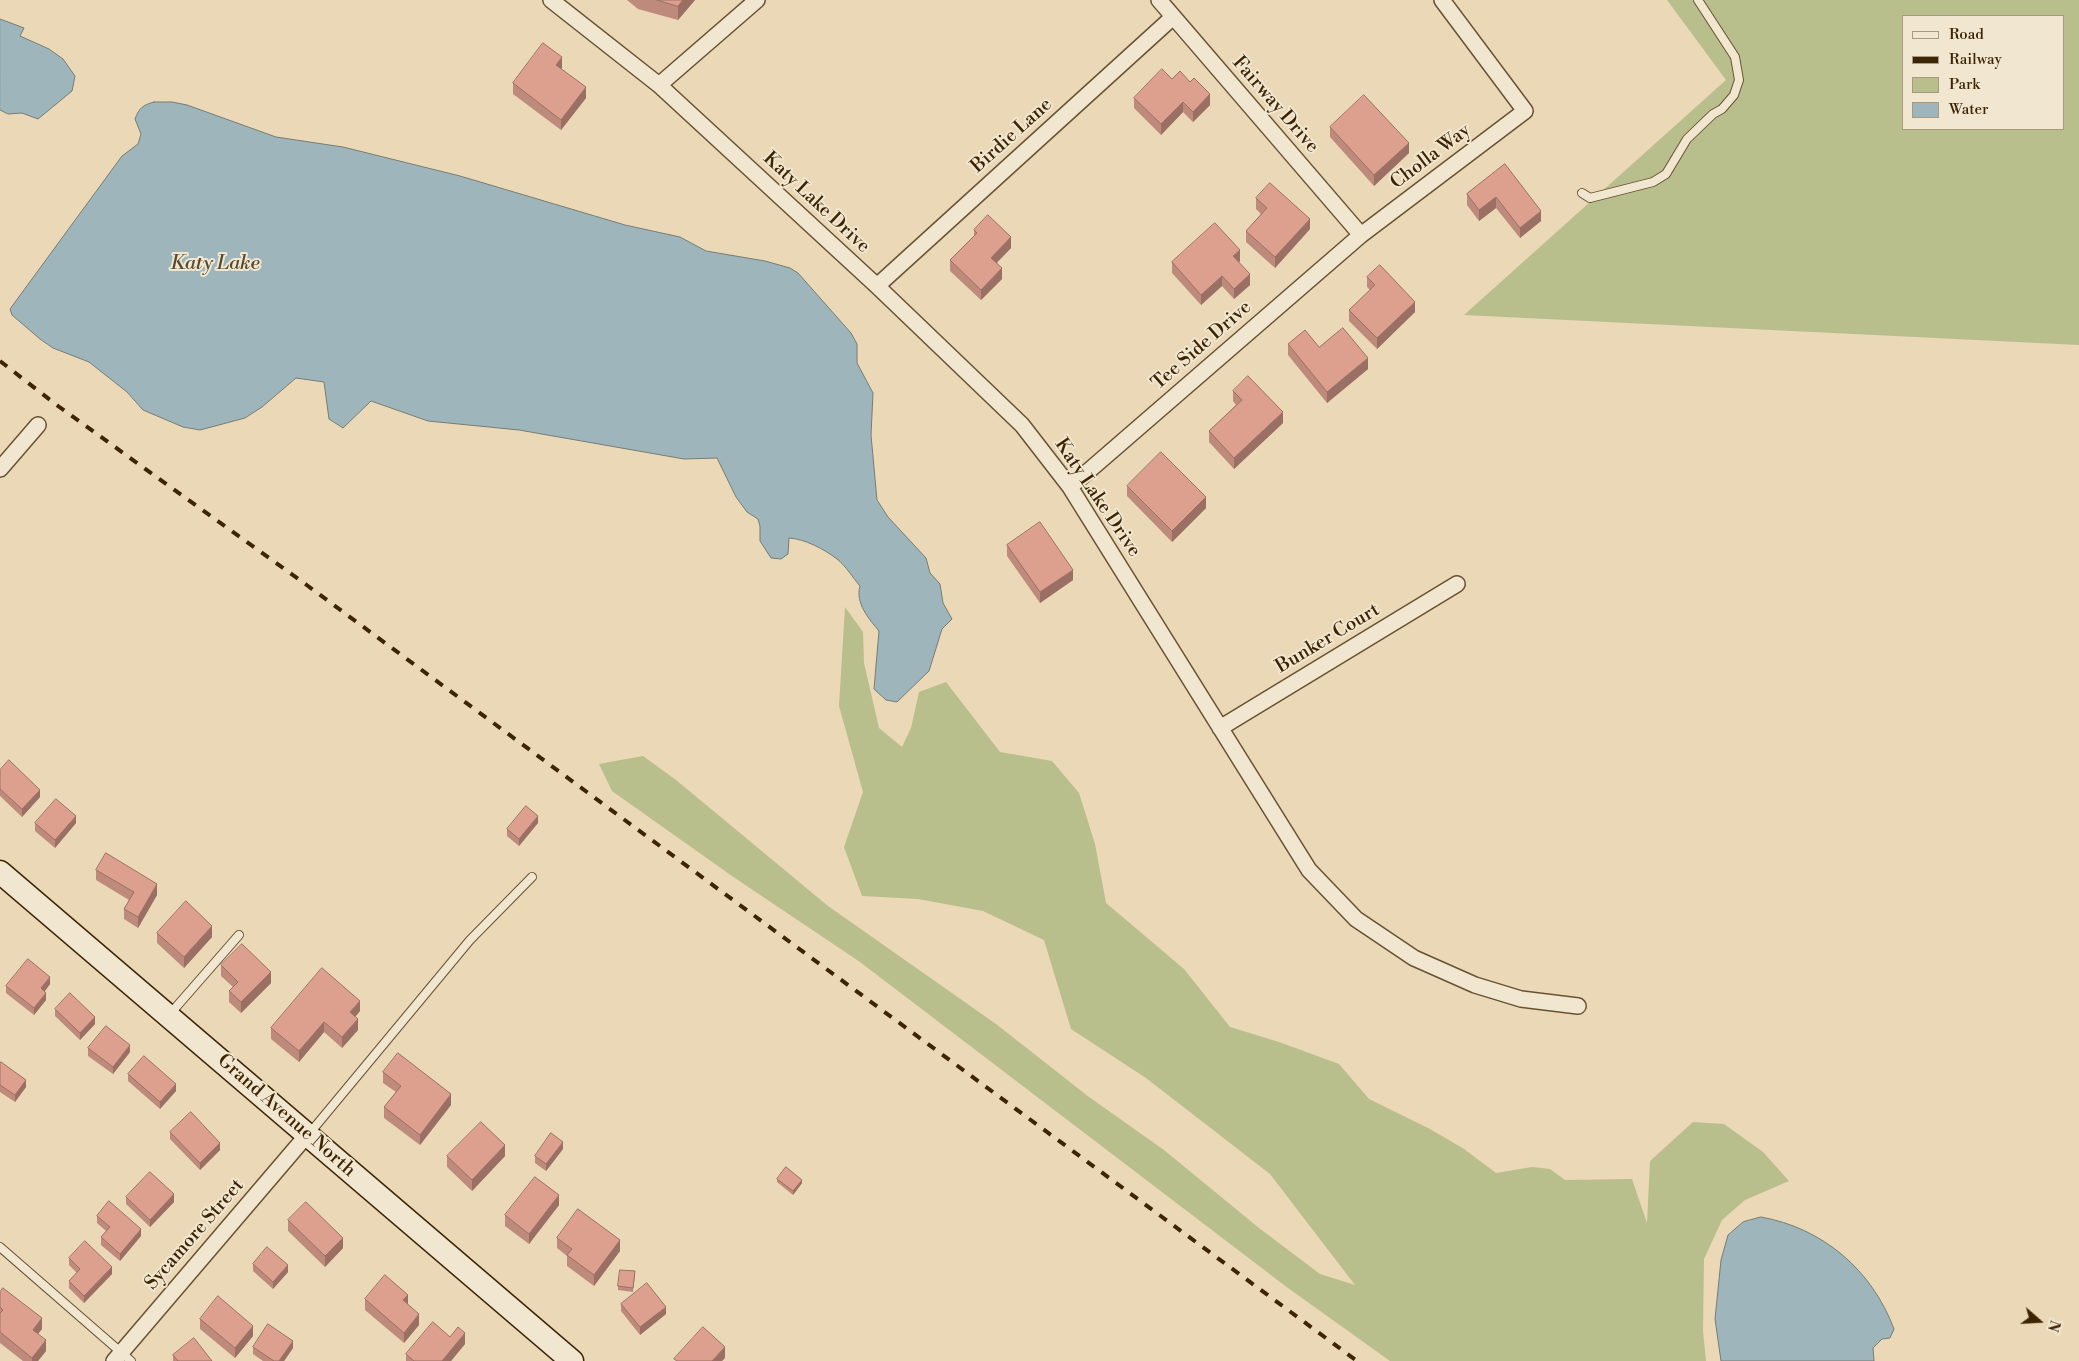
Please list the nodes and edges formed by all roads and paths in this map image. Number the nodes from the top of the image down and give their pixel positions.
1 (551, 0) edge
2 (757, 0) edge
3 (1159, 0) edge
4 (1442, 0) edge
5 (1698, 0) edge
6 (1173, 17) junction
7 (659, 85) junction
8 (1582, 193) dead end
9 (1361, 235) junction
10 (877, 286) junction
11 (38, 425) dead end
12 (0, 469) edge
13 (1070, 487) junction
14 (1457, 584) dead end
15 (1220, 728) junction
16 (0, 872) edge
17 (532, 877) dead end
18 (239, 935) dead end
19 (1578, 1006) dead end
20 (169, 1016) junction
21 (307, 1135) junction
22 (0, 1247) edge
23 (122, 1358) edge
24 (572, 1361) edge

1 - 7 street, Katy Lake Drive
2 - 7 street
3 - 6 street, Fairway Drive
4 - 9 street, Cholla Way
5 - 8 lane
6 - 9 street, Fairway Drive
6 - 10 street, Birdie Lane
7 - 10 street, Katy Lake Drive
9 - 13 street, Tee Side Drive
10 - 13 street, Katy Lake Drive
11 - 12 street
13 - 15 street, Katy Lake Drive
14 - 15 street, Bunker Court
15 - 19 street, Katy Lake Drive
16 - 20 main road, Grand Avenue North
17 - 21 lane
18 - 20 lane
20 - 21 main road, Grand Avenue North
21 - 23 street, Sycamore Street
21 - 24 main road, Grand Avenue North
22 - 23 lane

